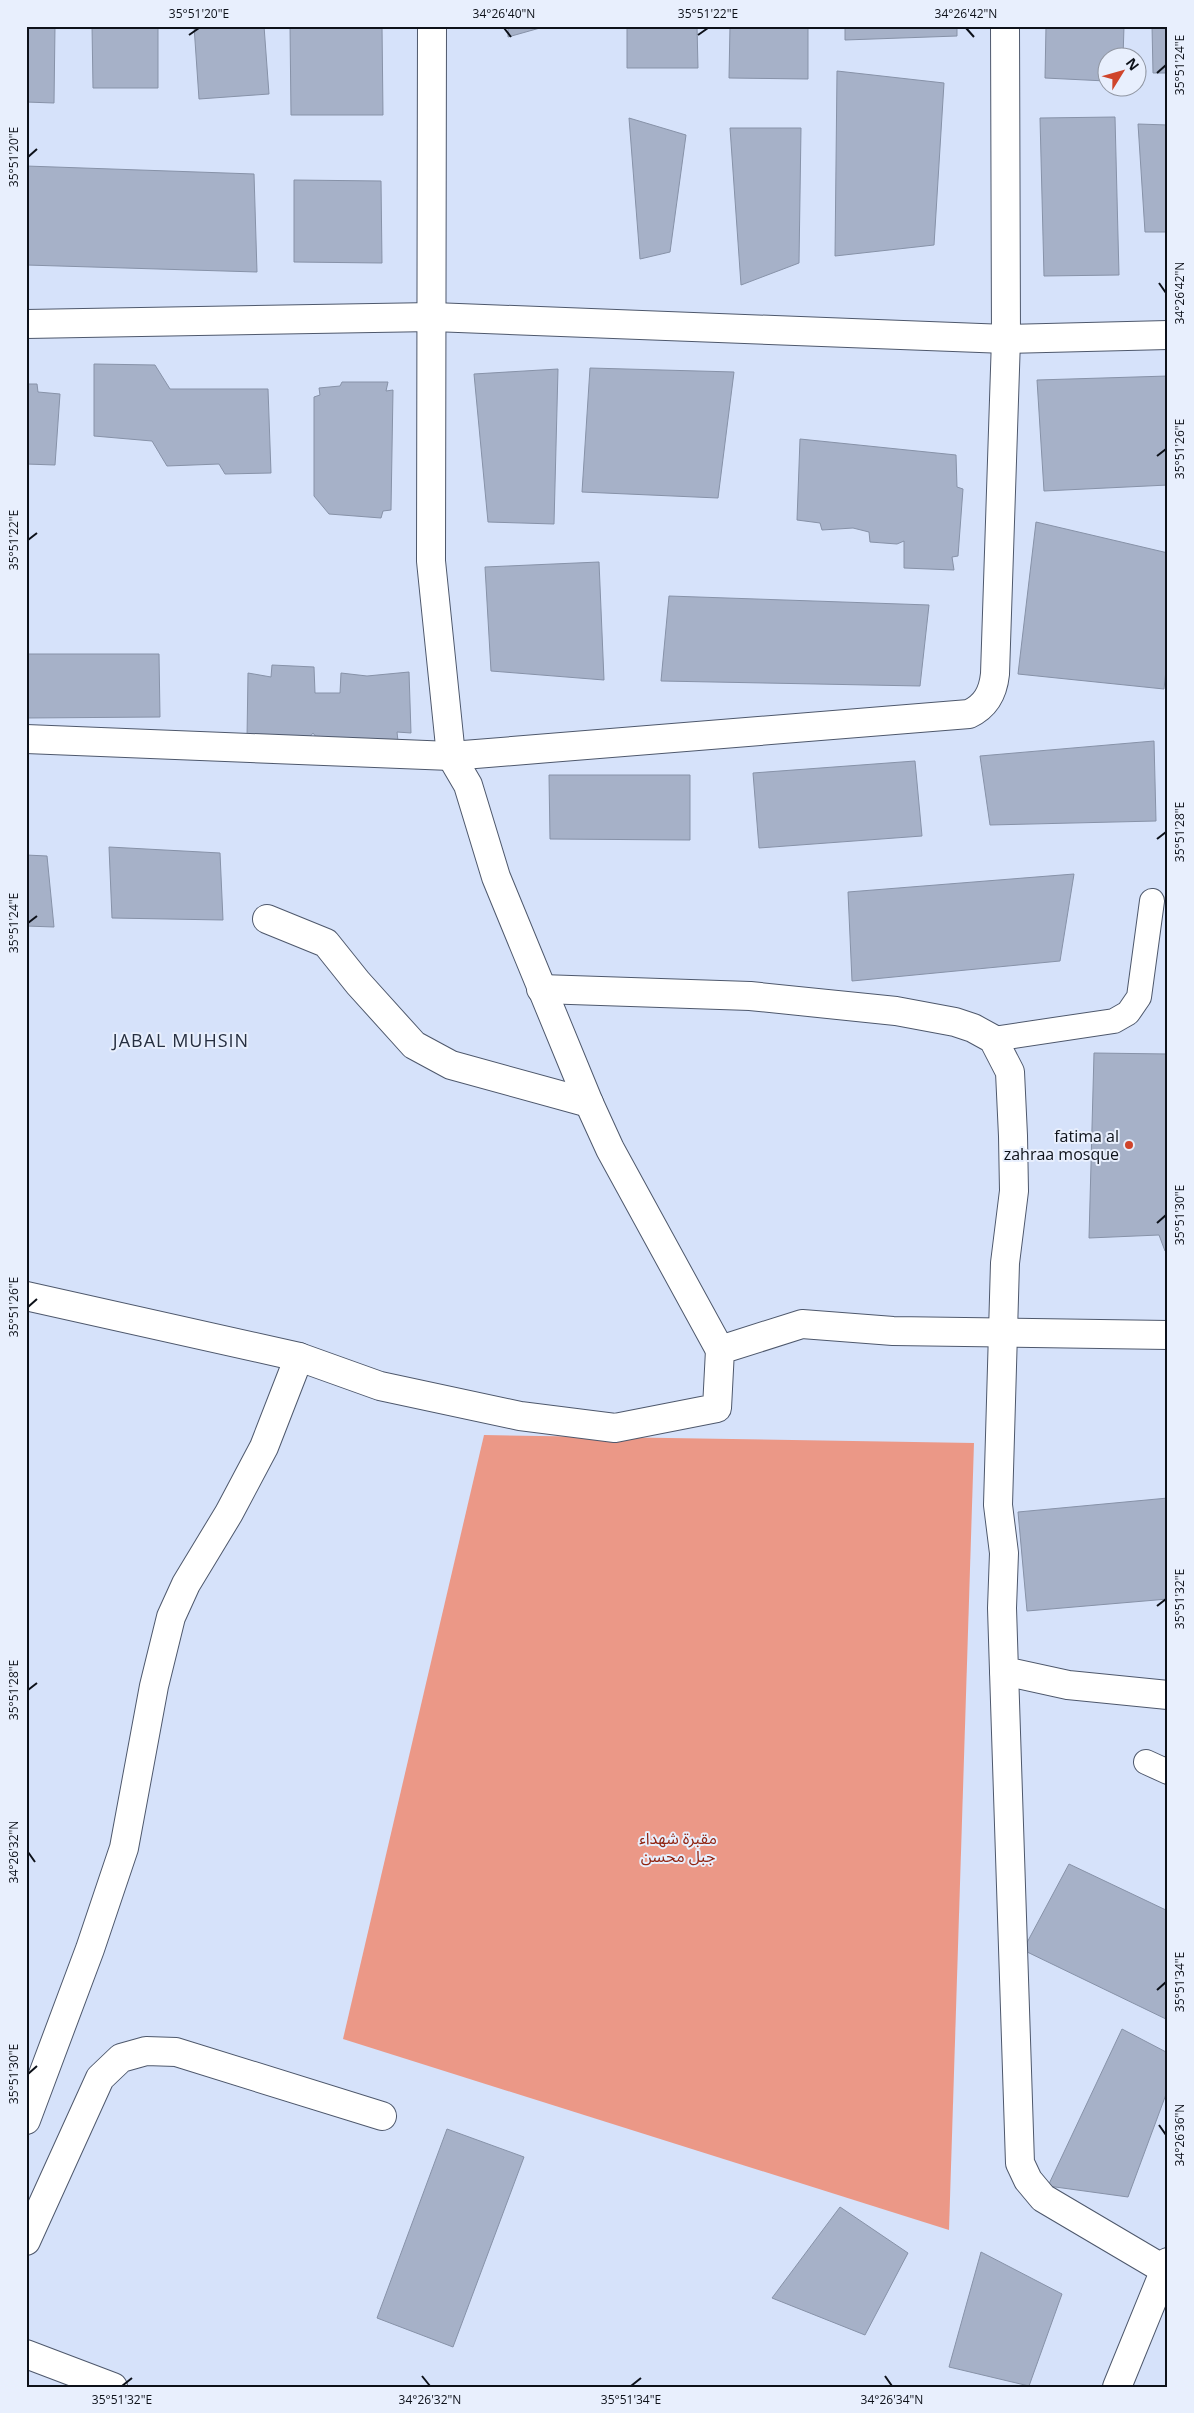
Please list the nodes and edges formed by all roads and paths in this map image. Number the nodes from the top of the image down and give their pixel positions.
1 (432, 26) edge
2 (1005, 26) edge
3 (433, 317) junction
4 (26, 324) edge
5 (1168, 335) edge
6 (1006, 339) junction
7 (26, 739) edge
8 (451, 756) junction
9 (1152, 901) dead end
10 (267, 919) dead end
11 (541, 989) junction
12 (993, 1039) junction
13 (589, 1103) junction
14 (26, 1296) edge
15 (1002, 1331) junction
16 (1168, 1335) edge
17 (720, 1350) junction
18 (299, 1357) junction
19 (1004, 1671) junction
20 (1168, 1695) edge
21 (1146, 1762) dead end
22 (1168, 1772) edge
23 (382, 2116) dead end
24 (26, 2120) edge
25 (26, 2241) edge
26 (1166, 2266) edge
27 (26, 2354) edge
28 (106, 2386) edge
29 (1117, 2387) edge

1 - 3 street
2 - 6 street
3 - 4 street
3 - 6 street
3 - 8 street
5 - 6 street
6 - 8 street
7 - 8 street
8 - 11 street
9 - 12 lane
10 - 13 street
11 - 12 street
11 - 13 street
12 - 15 street
13 - 17 street
14 - 18 street
15 - 16 street
15 - 17 street
15 - 19 street
17 - 18 street
18 - 24 street
19 - 20 street
19 - 26 street
21 - 22 lane
23 - 25 street
26 - 29 street
27 - 28 street

